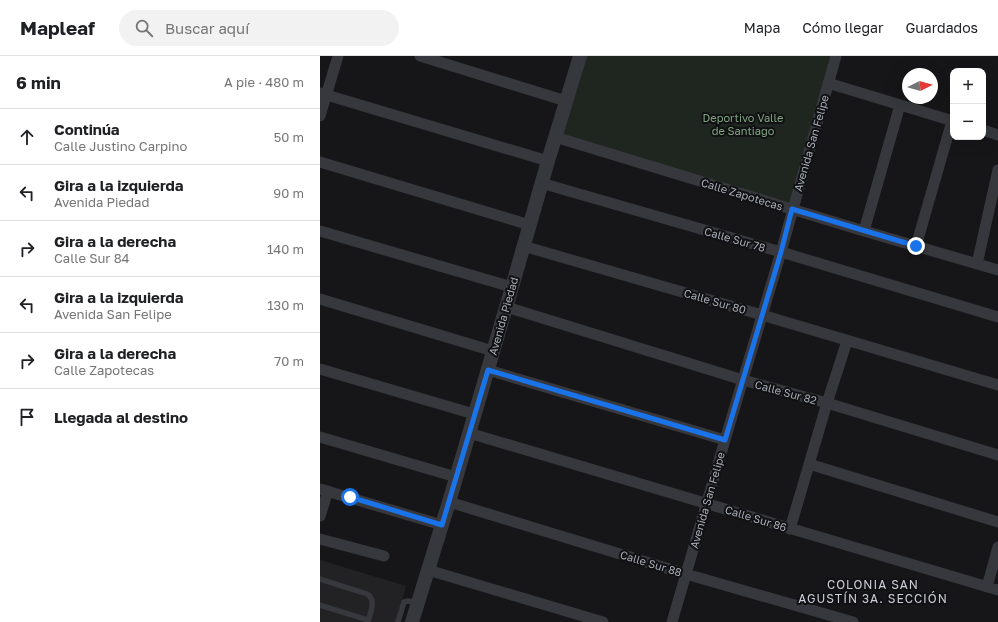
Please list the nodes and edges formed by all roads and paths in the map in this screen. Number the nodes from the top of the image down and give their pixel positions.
1 (338, 56) edge
2 (420, 56) edge
3 (580, 56) edge
4 (836, 56) edge
5 (828, 83) junction
6 (323, 94) edge
7 (566, 101) junction
8 (900, 105) junction
9 (320, 116) edge
10 (950, 120) edge
11 (950, 128) edge
12 (986, 131) edge
13 (998, 135) edge
14 (555, 137) junction
15 (548, 161) junction
16 (320, 162) edge
17 (998, 170) edge
18 (542, 183) junction
19 (792, 209) junction
20 (530, 225) junction
21 (320, 231) edge
22 (864, 231) junction
23 (524, 246) junction
24 (916, 246) junction
25 (781, 252) junction
26 (977, 264) junction
27 (998, 270) edge
28 (512, 287) junction
29 (320, 299) edge
30 (506, 307) junction
31 (762, 315) junction
32 (998, 317) edge
33 (847, 341) junction
34 (493, 351) junction
35 (320, 369) edge
36 (488, 370) junction
37 (743, 380) junction
38 (998, 385) edge
39 (827, 403) junction
40 (474, 414) junction
41 (469, 433) junction
42 (320, 436) edge
43 (725, 440) junction
44 (998, 454) edge
45 (808, 464) junction
46 (456, 477) junction
47 (324, 490) edge
48 (449, 502) junction
49 (706, 504) junction
50 (320, 516) edge
51 (998, 522) edge
52 (442, 525) junction
53 (790, 529) junction
54 (320, 539) edge
55 (998, 547) edge
56 (384, 556) dead end
57 (428, 570) junction
58 (686, 574) junction
59 (320, 579) edge
60 (987, 587) junction
61 (998, 590) edge
62 (418, 604) junction
63 (320, 605) edge
64 (368, 621) edge
65 (398, 622) edge
66 (412, 622) edge
67 (603, 622) edge
68 (672, 622) edge
69 (853, 622) edge

1 - 6 street
2 - 7 street
3 - 7 street, Avenida Piedad
4 - 5 street, Avenida San Felipe
5 - 8 street
5 - 19 street, Avenida San Felipe
6 - 9 street
6 - 15 street
7 - 14 street, Avenida Piedad
8 - 10 street
8 - 22 street
11 - 24 street
12 - 13 street
14 - 15 street, Avenida Piedad
14 - 19 street, Calle Zapotecas
15 - 18 street, Avenida Piedad
16 - 20 street
17 - 26 street
18 - 20 street, Avenida Piedad
18 - 25 street, Calle Sur 78
19 - 22 street, Calle Zapotecas
19 - 25 street, Avenida San Felipe
20 - 23 street, Avenida Piedad
21 - 28 street
22 - 24 street, Calle Zapotecas
23 - 28 street, Avenida Piedad
23 - 31 street, Calle Sur 80
24 - 26 street, Calle Zapotecas
25 - 31 street, Avenida San Felipe
25 - 32 street, Calle Sur 78
26 - 27 street, Calle Zapotecas
28 - 30 street, Avenida Piedad
29 - 34 street
30 - 34 street, Avenida Piedad
30 - 37 street, Calle Sur 82
31 - 33 street, Calle Sur 80
31 - 37 street, Avenida San Felipe
33 - 38 street, Calle Sur 80
33 - 39 street
34 - 36 street, Avenida Piedad
35 - 40 street
36 - 40 street, Avenida Piedad
36 - 43 street
37 - 39 street, Calle Sur 82
37 - 43 street, Avenida San Felipe
39 - 44 street, Calle Sur 82
39 - 45 street
40 - 41 street, Avenida Piedad
41 - 46 street, Avenida Piedad
41 - 49 street, Calle Sur 86
42 - 46 street
43 - 49 street, Avenida San Felipe
45 - 51 street
45 - 53 street
46 - 48 street, Avenida Piedad
47 - 50 street
47 - 52 street
48 - 52 street, Avenida Piedad
48 - 58 street, Calle Sur 88
49 - 53 street, Calle Sur 86
49 - 58 street, Avenida San Felipe
52 - 57 street, Avenida Piedad
53 - 60 street, Calle Sur 86
54 - 56 street
55 - 60 street
57 - 62 street, Avenida Piedad
57 - 67 street
58 - 68 street, Avenida San Felipe
58 - 69 street, Calle Sur 88
59 - 64 lane
60 - 61 street, Calle Sur 86
62 - 65 lane
62 - 66 street, Avenida Piedad
63 - 64 lane

